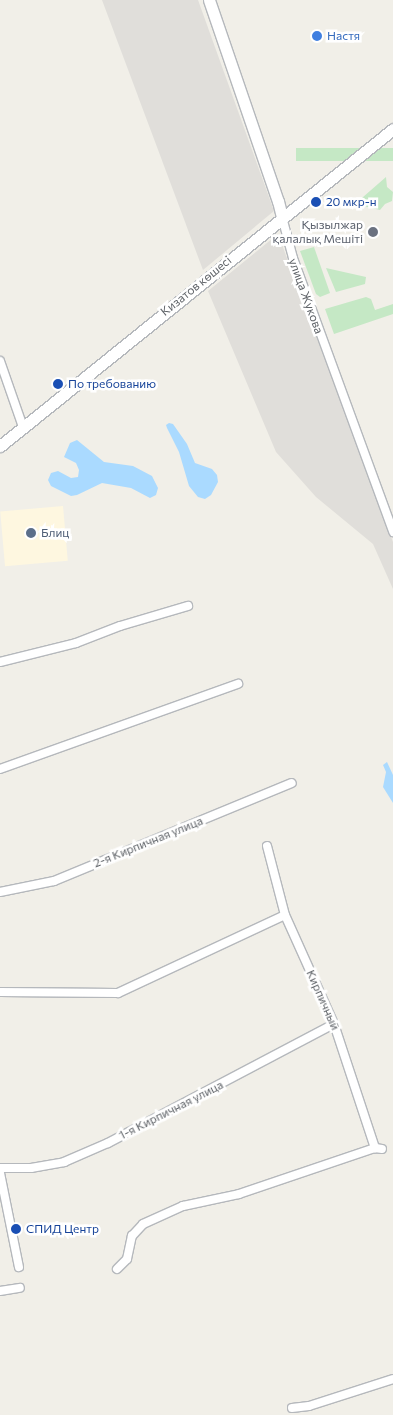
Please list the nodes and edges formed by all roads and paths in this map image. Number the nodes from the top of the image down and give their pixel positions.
1 (209, 0) edge
2 (393, 129) edge
3 (282, 217) junction
4 (0, 361) edge
5 (23, 427) junction
6 (0, 446) edge
7 (393, 532) edge
8 (188, 606) dead end
9 (0, 662) edge
10 (238, 684) dead end
11 (0, 769) edge
12 (292, 783) dead end
13 (266, 846) dead end
14 (0, 892) edge
15 (285, 915) junction
16 (0, 992) edge
17 (334, 1024) junction
18 (0, 1168) edge
19 (0, 1173) edge
20 (19, 1267) dead end
21 (117, 1269) dead end
22 (20, 1288) dead end
23 (0, 1291) edge
24 (393, 1379) edge
25 (292, 1408) dead end

1 - 3 main road, улица Жукова
2 - 3 main road, Кизатов көшесі
3 - 5 main road, Кизатов көшесі
3 - 7 street, улица Жукова
4 - 5 street
5 - 6 main road, Кизатов көшесі
8 - 9 street
10 - 11 street
12 - 14 street, 2-я Кирпичная улица
13 - 15 street, Кирпичный
15 - 16 street
15 - 17 street, Кирпичный
17 - 18 street, 1-я Кирпичная улица
17 - 21 street, Кирпичный
19 - 20 street
22 - 23 street
24 - 25 street

